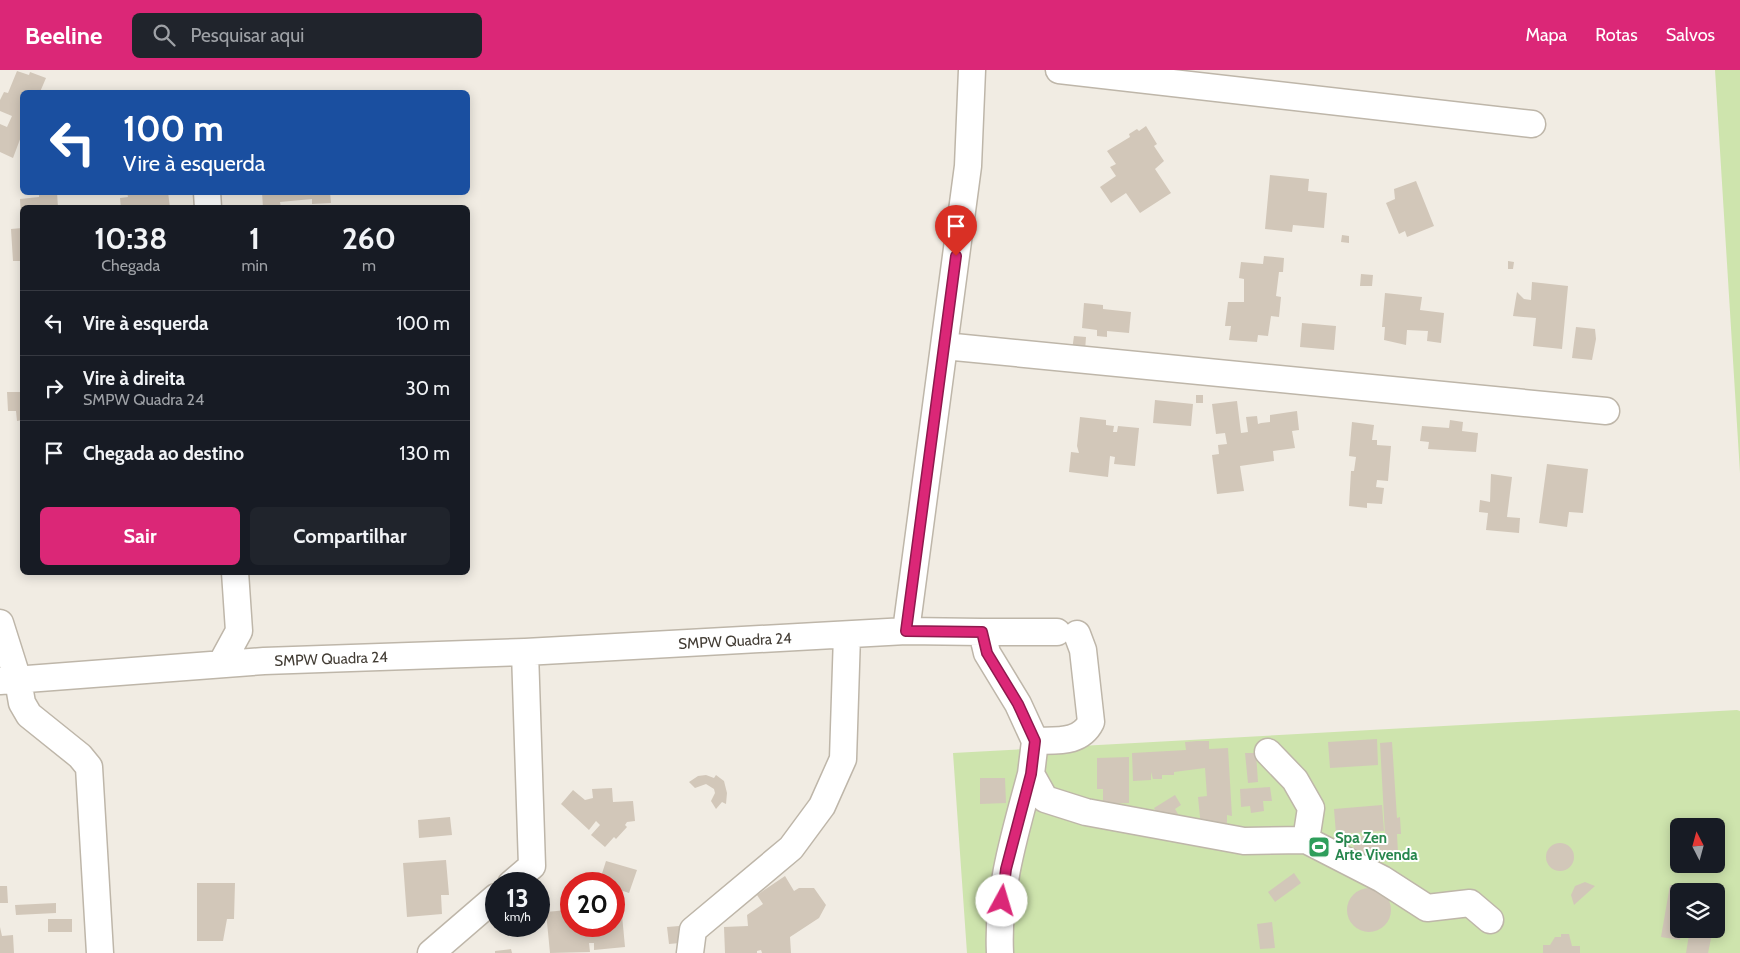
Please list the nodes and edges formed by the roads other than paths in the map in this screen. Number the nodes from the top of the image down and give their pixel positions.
1 (972, 70) edge
2 (1059, 70) edge
3 (1532, 124) dead end
4 (944, 346) junction
5 (1606, 411) dead end
6 (235, 575) edge
7 (0, 624) edge
8 (239, 631) junction
9 (906, 631) junction
10 (982, 632) junction
11 (847, 635) junction
12 (525, 652) junction
13 (264, 662) junction
14 (221, 664) junction
15 (9, 680) edge
16 (1035, 741) junction
17 (1268, 752) dead end
18 (1031, 774) junction
19 (1306, 840) junction
20 (525, 872) edge
21 (485, 906) edge
22 (1490, 920) dead end
23 (100, 953) edge
24 (431, 953) edge
25 (690, 953) edge
26 (1000, 953) edge

1 - 4 street
2 - 3 street
4 - 5 street
4 - 9 street
6 - 8 street
7 - 15 street
8 - 13 street
8 - 14 street
9 - 10 street, SMPW Quadra 24
9 - 11 street, SMPW Quadra 24
10 - 16 street
10 - 16 street, SMPW Quadra 24
11 - 12 street, SMPW Quadra 24
11 - 25 street
12 - 13 street, SMPW Quadra 24
12 - 20 street
13 - 14 street, SMPW Quadra 24
14 - 15 street, SMPW Quadra 24
15 - 23 street
16 - 18 street
17 - 19 street
18 - 19 street
18 - 26 street
19 - 22 street
21 - 24 street

